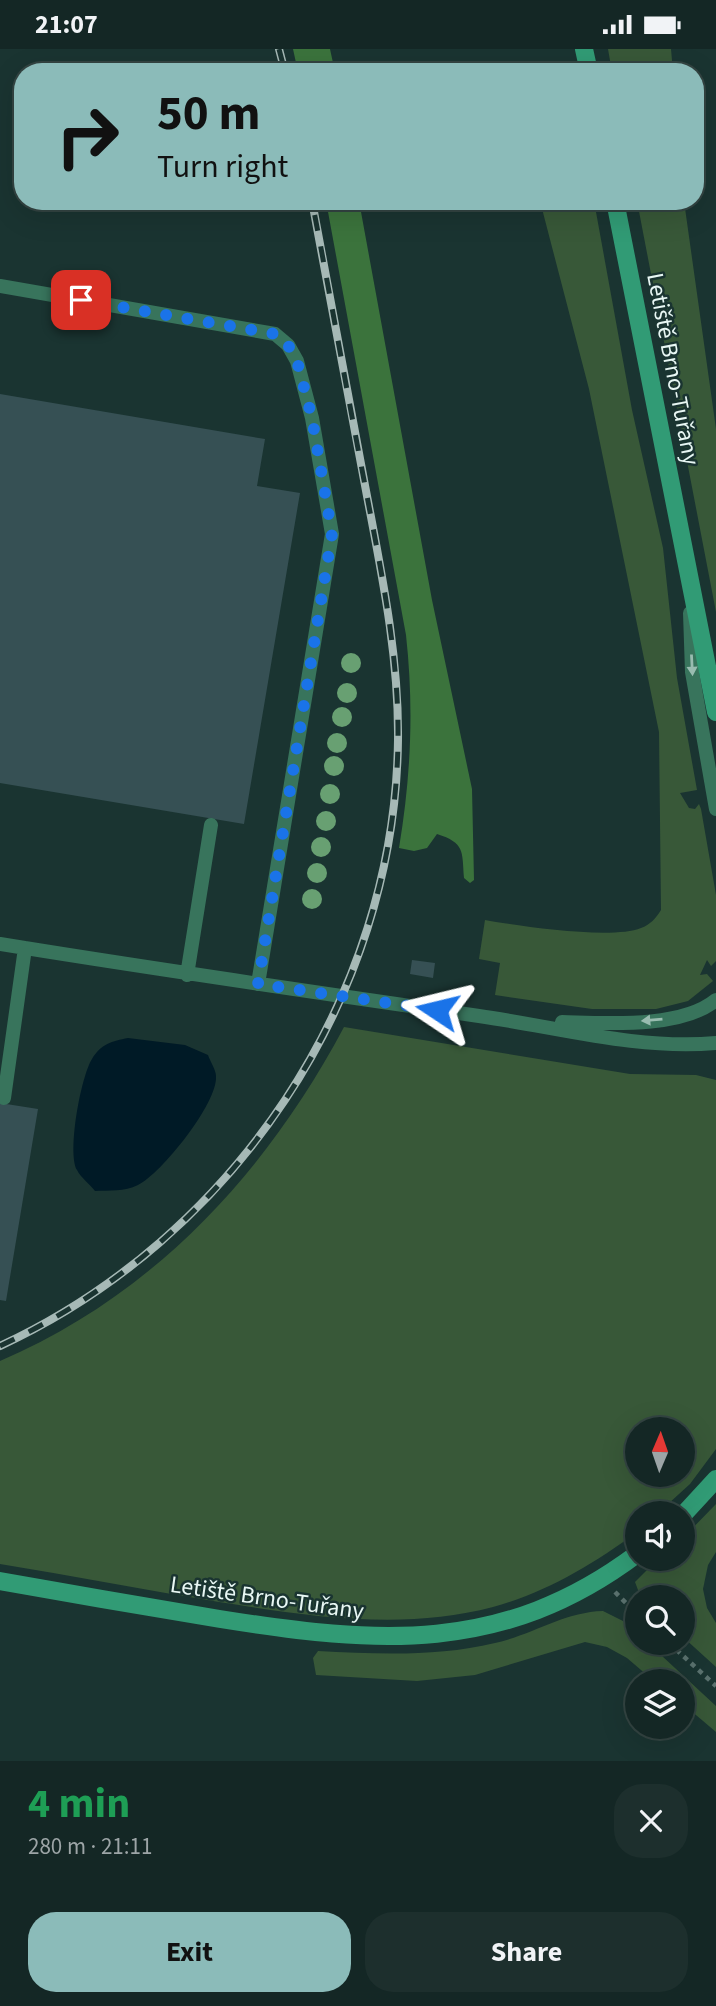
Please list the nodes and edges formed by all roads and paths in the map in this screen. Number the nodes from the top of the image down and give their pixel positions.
1 (617, 210) edge
2 (0, 286) edge
3 (689, 573) junction
4 (716, 712) edge
5 (716, 809) edge
6 (211, 825) dead end
7 (0, 944) edge
8 (25, 948) junction
9 (187, 975) junction
10 (258, 984) junction
11 (716, 1000) edge
12 (515, 1021) junction
13 (716, 1043) edge
14 (4, 1098) dead end
15 (716, 1479) edge
16 (695, 1502) edge
17 (625, 1563) edge
18 (602, 1579) junction
19 (0, 1581) edge
20 (625, 1602) edge
21 (682, 1655) edge
22 (716, 1686) edge

1 - 3 street, Letiště Brno-Tuřany
2 - 10 lane
3 - 4 street, Letiště Brno-Tuřany
3 -> 5 lane
6 - 9 lane
7 - 8 lane
8 - 9 lane
8 - 14 lane
9 - 10 lane
10 - 12 lane
11 -> 12 lane
12 - 13 lane
15 - 16 street
17 - 18 street, Letiště Brno-Tuřany
18 - 19 street, Letiště Brno-Tuřany
18 - 20 path
21 - 22 path

